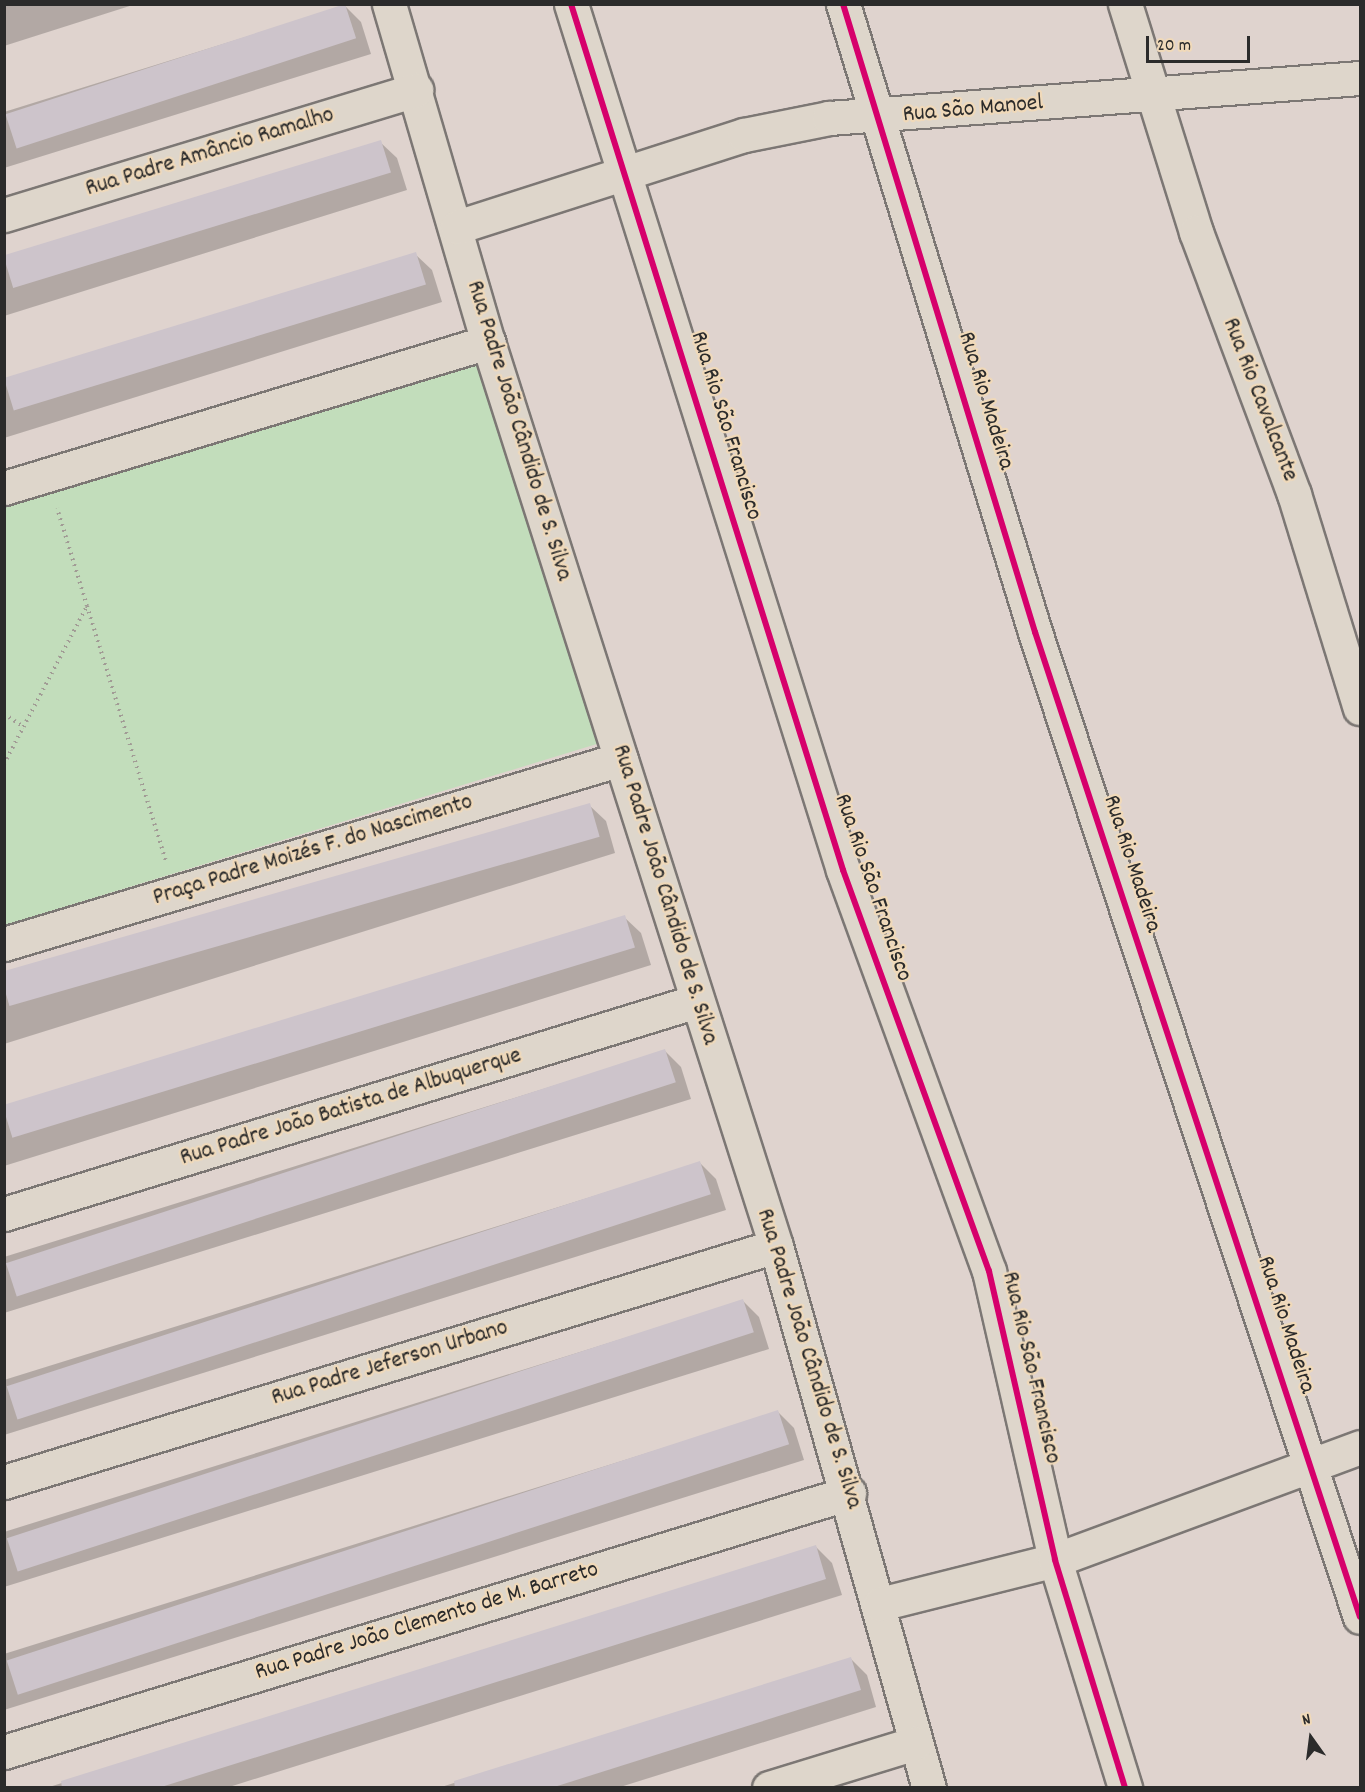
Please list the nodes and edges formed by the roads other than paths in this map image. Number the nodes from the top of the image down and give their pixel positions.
1 (389, 4) edge
2 (571, 4) edge
3 (843, 4) edge
4 (1125, 4) edge
5 (1360, 78) edge
6 (416, 90) junction
7 (1151, 94) junction
8 (881, 117) junction
9 (627, 173) junction
10 (4, 216) edge
11 (457, 227) junction
12 (488, 342) junction
13 (4, 488) edge
14 (1360, 708) edge
15 (621, 759) junction
16 (4, 944) edge
17 (697, 1001) junction
18 (4, 1214) edge
19 (776, 1246) junction
20 (1360, 1448) edge
21 (1312, 1464) junction
22 (4, 1482) edge
23 (849, 1493) junction
24 (1055, 1560) junction
25 (880, 1604) junction
26 (1360, 1617) edge
27 (915, 1743) junction
28 (4, 1752) edge
29 (770, 1788) edge
30 (930, 1788) edge
31 (1125, 1788) edge

1 - 6 street, Rua Padre João Cândido de S. Silva
2 - 9 street, Rua Rio São Francisco
3 - 8 street, Rua Rio Madeira
4 - 7 street, Rua Rio Cavalcante
5 - 7 street, Rua São Manoel
6 - 10 street, Rua Padre Amâncio Ramalho
6 - 11 street, Rua Padre João Cândido de S. Silva
7 - 8 street, Rua São Manoel
7 - 14 street, Rua Rio Cavalcante
8 - 9 street, Rua São Manoel
8 - 21 street, Rua Rio Madeira
9 - 11 street, Rua São Manoel
9 - 24 street, Rua Rio São Francisco
11 - 12 street, Rua Padre João Cândido de S. Silva
12 - 13 street
12 - 15 street, Rua Padre João Cândido de S. Silva
15 - 16 street, Praça Padre Moizés F. do Nascimento
15 - 17 street, Rua Padre João Cândido de S. Silva
17 - 18 street, Rua Padre João Batista de Albuquerque
17 - 19 street, Rua Padre João Cândido de S. Silva
19 - 22 street, Rua Padre Jeferson Urbano
19 - 23 street, Rua Padre João Cândido de S. Silva
20 - 21 street
21 - 24 street
21 - 26 street, Rua Rio Madeira
23 - 25 street, Rua Padre João Cândido de S. Silva
23 - 28 street, Rua Padre João Clemento de M. Barreto
24 - 25 street
24 - 31 street, Rua Rio São Francisco
25 - 27 street, Rua Padre João Cândido de S. Silva
27 - 29 street
27 - 30 street, Rua Padre João Cândido de S. Silva

